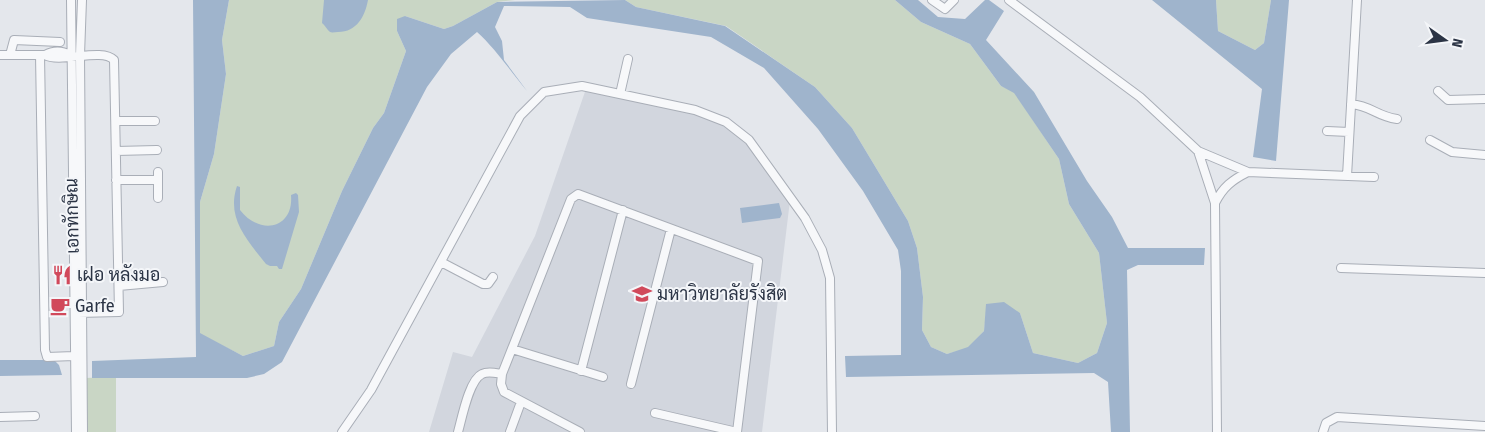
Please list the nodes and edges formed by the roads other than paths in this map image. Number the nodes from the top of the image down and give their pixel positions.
1 (71, 0) edge
2 (82, 0) edge
3 (932, 0) edge
4 (954, 0) edge
5 (1009, 0) edge
6 (1356, 0) edge
7 (60, 42) dead end
8 (0, 55) edge
9 (10, 55) junction
10 (42, 55) junction
11 (70, 55) junction
12 (80, 55) junction
13 (628, 59) dead end
14 (1438, 91) dead end
15 (620, 94) junction
16 (1485, 99) edge
17 (1351, 104) junction
18 (1397, 119) dead end
19 (116, 121) junction
20 (155, 121) dead end
21 (1326, 131) dead end
22 (1349, 132) junction
23 (1430, 140) dead end
24 (157, 150) dead end
25 (116, 151) junction
26 (1198, 151) junction
27 (1485, 155) edge
28 (1248, 172) junction
29 (1347, 176) junction
30 (1374, 177) dead end
31 (116, 180) junction
32 (158, 198) dead end
33 (1215, 203) junction
34 (623, 210) junction
35 (671, 228) junction
36 (441, 262) junction
37 (1341, 268) dead end
38 (1485, 273) edge
39 (493, 277) dead end
40 (163, 282) dead end
41 (118, 286) junction
42 (73, 313) junction
43 (83, 313) junction
44 (512, 349) junction
45 (74, 356) junction
46 (581, 371) junction
47 (79, 372) junction
48 (502, 374) junction
49 (603, 377) dead end
50 (631, 384) dead end
51 (79, 386) junction
52 (521, 402) junction
53 (655, 413) dead end
54 (35, 416) dead end
55 (0, 417) edge
56 (1485, 426) edge
57 (76, 432) edge
58 (83, 432) edge
59 (342, 432) edge
60 (458, 432) edge
61 (510, 432) edge
62 (580, 432) edge
63 (737, 432) edge
64 (832, 432) edge
65 (1217, 432) edge
66 (1323, 432) edge

1 - 11 street, เอกทักษิณ
2 - 12 street
3 - 4 street
5 - 26 street
6 - 17 street
7 - 9 street
8 - 9 street
9 - 10 street
10 - 11 street
10 - 45 street
11 - 12 street
11 - 42 street, เอกทักษิณ
12 - 19 street
12 - 43 street
13 - 15 street
14 - 16 street
15 - 36 street
15 - 64 street
17 - 18 street
17 - 22 street
19 - 20 street
19 - 25 street
21 - 22 street
22 - 29 street
23 - 27 street
24 - 25 street
25 - 31 street
26 - 28 street
26 - 33 street
28 - 29 street
28 - 33 street
29 - 30 street
31 - 32 street
31 - 41 street
33 - 65 street
34 - 35 street
34 - 44 street
34 - 46 street
35 - 50 street
35 - 63 street
36 - 39 street
36 - 59 street
37 - 38 street
40 - 41 street
41 - 43 street
42 - 43 street
42 - 45 street, เอกทักษิณ
43 - 47 street
44 - 46 street
44 - 48 street
45 - 47 street, เอกทักษิณ
46 - 49 street
47 - 51 street, เอกทักษิณ
48 - 52 street
48 - 60 street
51 - 57 street, เอกทักษิณ
51 - 58 street
52 - 61 street
52 - 62 street
53 - 63 street
54 - 55 street
56 - 66 street

